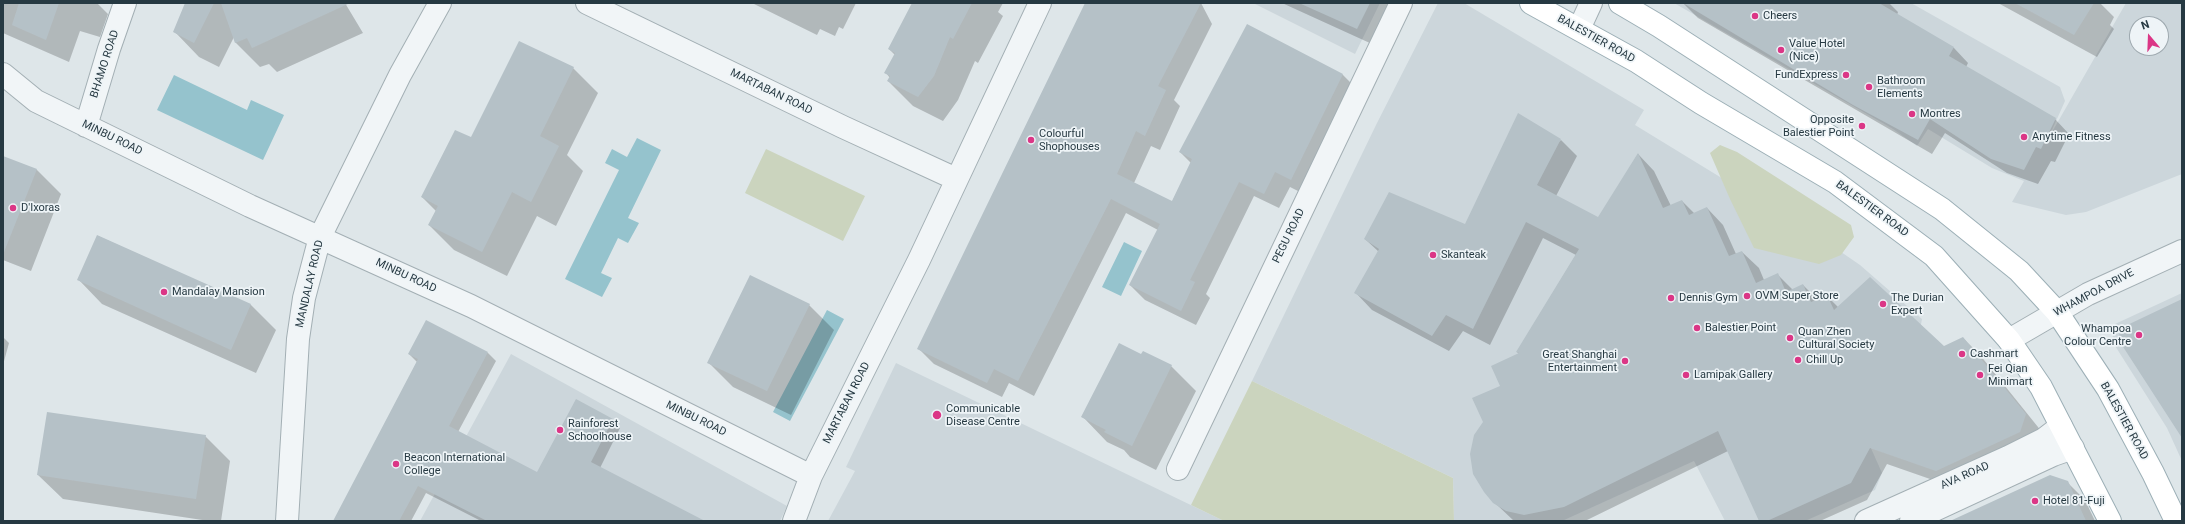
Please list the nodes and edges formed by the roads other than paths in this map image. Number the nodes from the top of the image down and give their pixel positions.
1 (125, 3) edge
2 (440, 3) edge
3 (587, 3) edge
4 (1040, 3) edge
5 (1401, 3) edge
6 (1531, 3) edge
7 (1591, 3) edge
8 (1620, 3) edge
9 (1579, 29) junction
10 (3, 74) edge
11 (86, 126) junction
12 (956, 179) junction
13 (320, 237) junction
14 (2182, 251) edge
15 (2057, 312) junction
16 (2009, 340) junction
17 (2061, 426) junction
18 (2073, 448) junction
19 (1178, 469) dead end
20 (811, 476) junction
21 (287, 521) edge
22 (794, 521) edge
23 (1866, 521) edge
24 (1911, 521) edge
25 (2110, 521) edge
26 (2176, 521) edge

1 - 11 street, BHAMO ROAD
2 - 13 street, MANDALAY ROAD
3 - 12 street, MARTABAN ROAD
4 - 12 street, MARTABAN ROAD
5 - 19 street, PEGU ROAD
6 - 9 main road, BALESTIER ROAD
7 - 9 street
8 - 15 main road, BALESTIER ROAD
9 - 16 main road, BALESTIER ROAD
10 - 11 street, MINBU ROAD
11 - 13 street, MINBU ROAD
12 - 20 street, MARTABAN ROAD
13 - 20 street, MINBU ROAD
13 - 21 street, MANDALAY ROAD
14 - 15 street, WHAMPOA DRIVE
15 - 16 street, WHAMPOA DRIVE
15 - 26 main road, BALESTIER ROAD
16 - 17 main road, BALESTIER ROAD
17 - 18 main road, BALESTIER ROAD
17 - 23 street, AVA ROAD
18 - 24 street, AVA ROAD
18 - 25 main road, BALESTIER ROAD
20 - 22 street, MARTABAN ROAD

